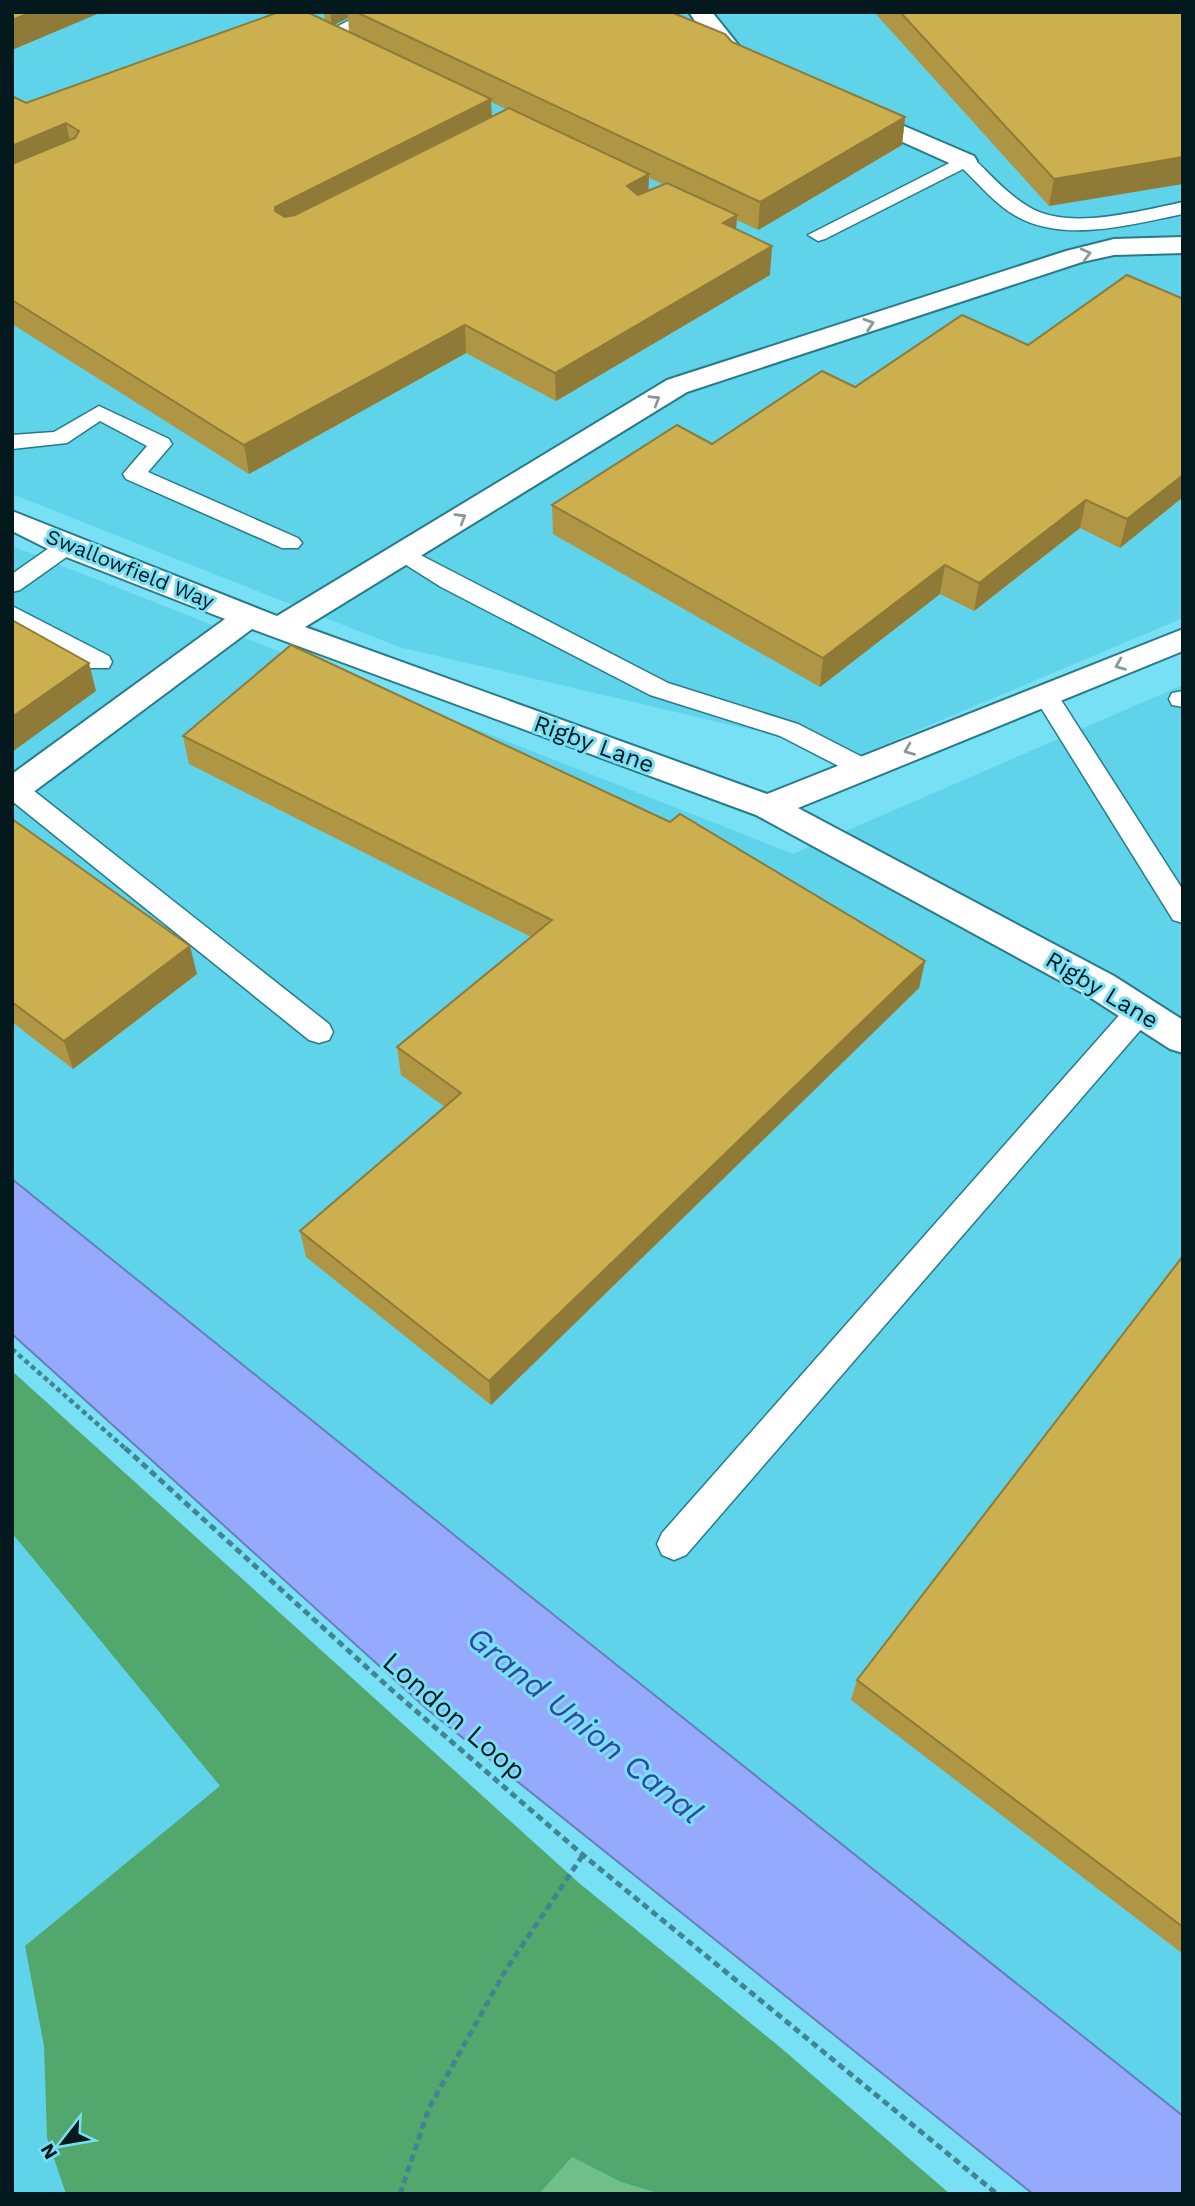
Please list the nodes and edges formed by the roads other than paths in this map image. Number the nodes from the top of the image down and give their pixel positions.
1 (381, 12) edge
2 (700, 12) edge
3 (303, 24) edge
4 (327, 36) junction
5 (352, 48) edge
6 (778, 78) edge
7 (840, 106) edge
8 (965, 161) junction
9 (1183, 208) edge
10 (818, 235) dead end
11 (1183, 244) edge
12 (12, 442) edge
13 (12, 520) edge
14 (290, 543) dead end
15 (67, 546) junction
16 (403, 553) junction
17 (12, 584) edge
18 (12, 614) edge
19 (263, 623) junction
20 (1183, 639) edge
21 (100, 662) dead end
22 (1045, 695) junction
23 (863, 768) junction
24 (14, 790) edge
25 (768, 807) junction
26 (1183, 913) edge
27 (1140, 1011) junction
28 (319, 1032) dead end
29 (1183, 1039) edge
30 (674, 1544) dead end

1 - 4 lane
2 - 6 street
3 - 4 street
4 - 5 street
7 - 8 street
8 - 9 lane
8 - 10 lane
16 -> 11 street
12 - 14 lane
13 - 15 street, Swallowfield Way
15 - 17 lane
15 - 19 street, Swallowfield Way
16 - 19 street
16 - 23 lane
18 - 21 lane
19 - 24 street
19 - 25 street, Rigby Lane
20 -> 22 street
22 -> 23 street
22 - 26 lane
23 - 25 street
24 - 28 lane
25 - 27 street, Rigby Lane
27 - 29 street, Rigby Lane
27 - 30 lane

